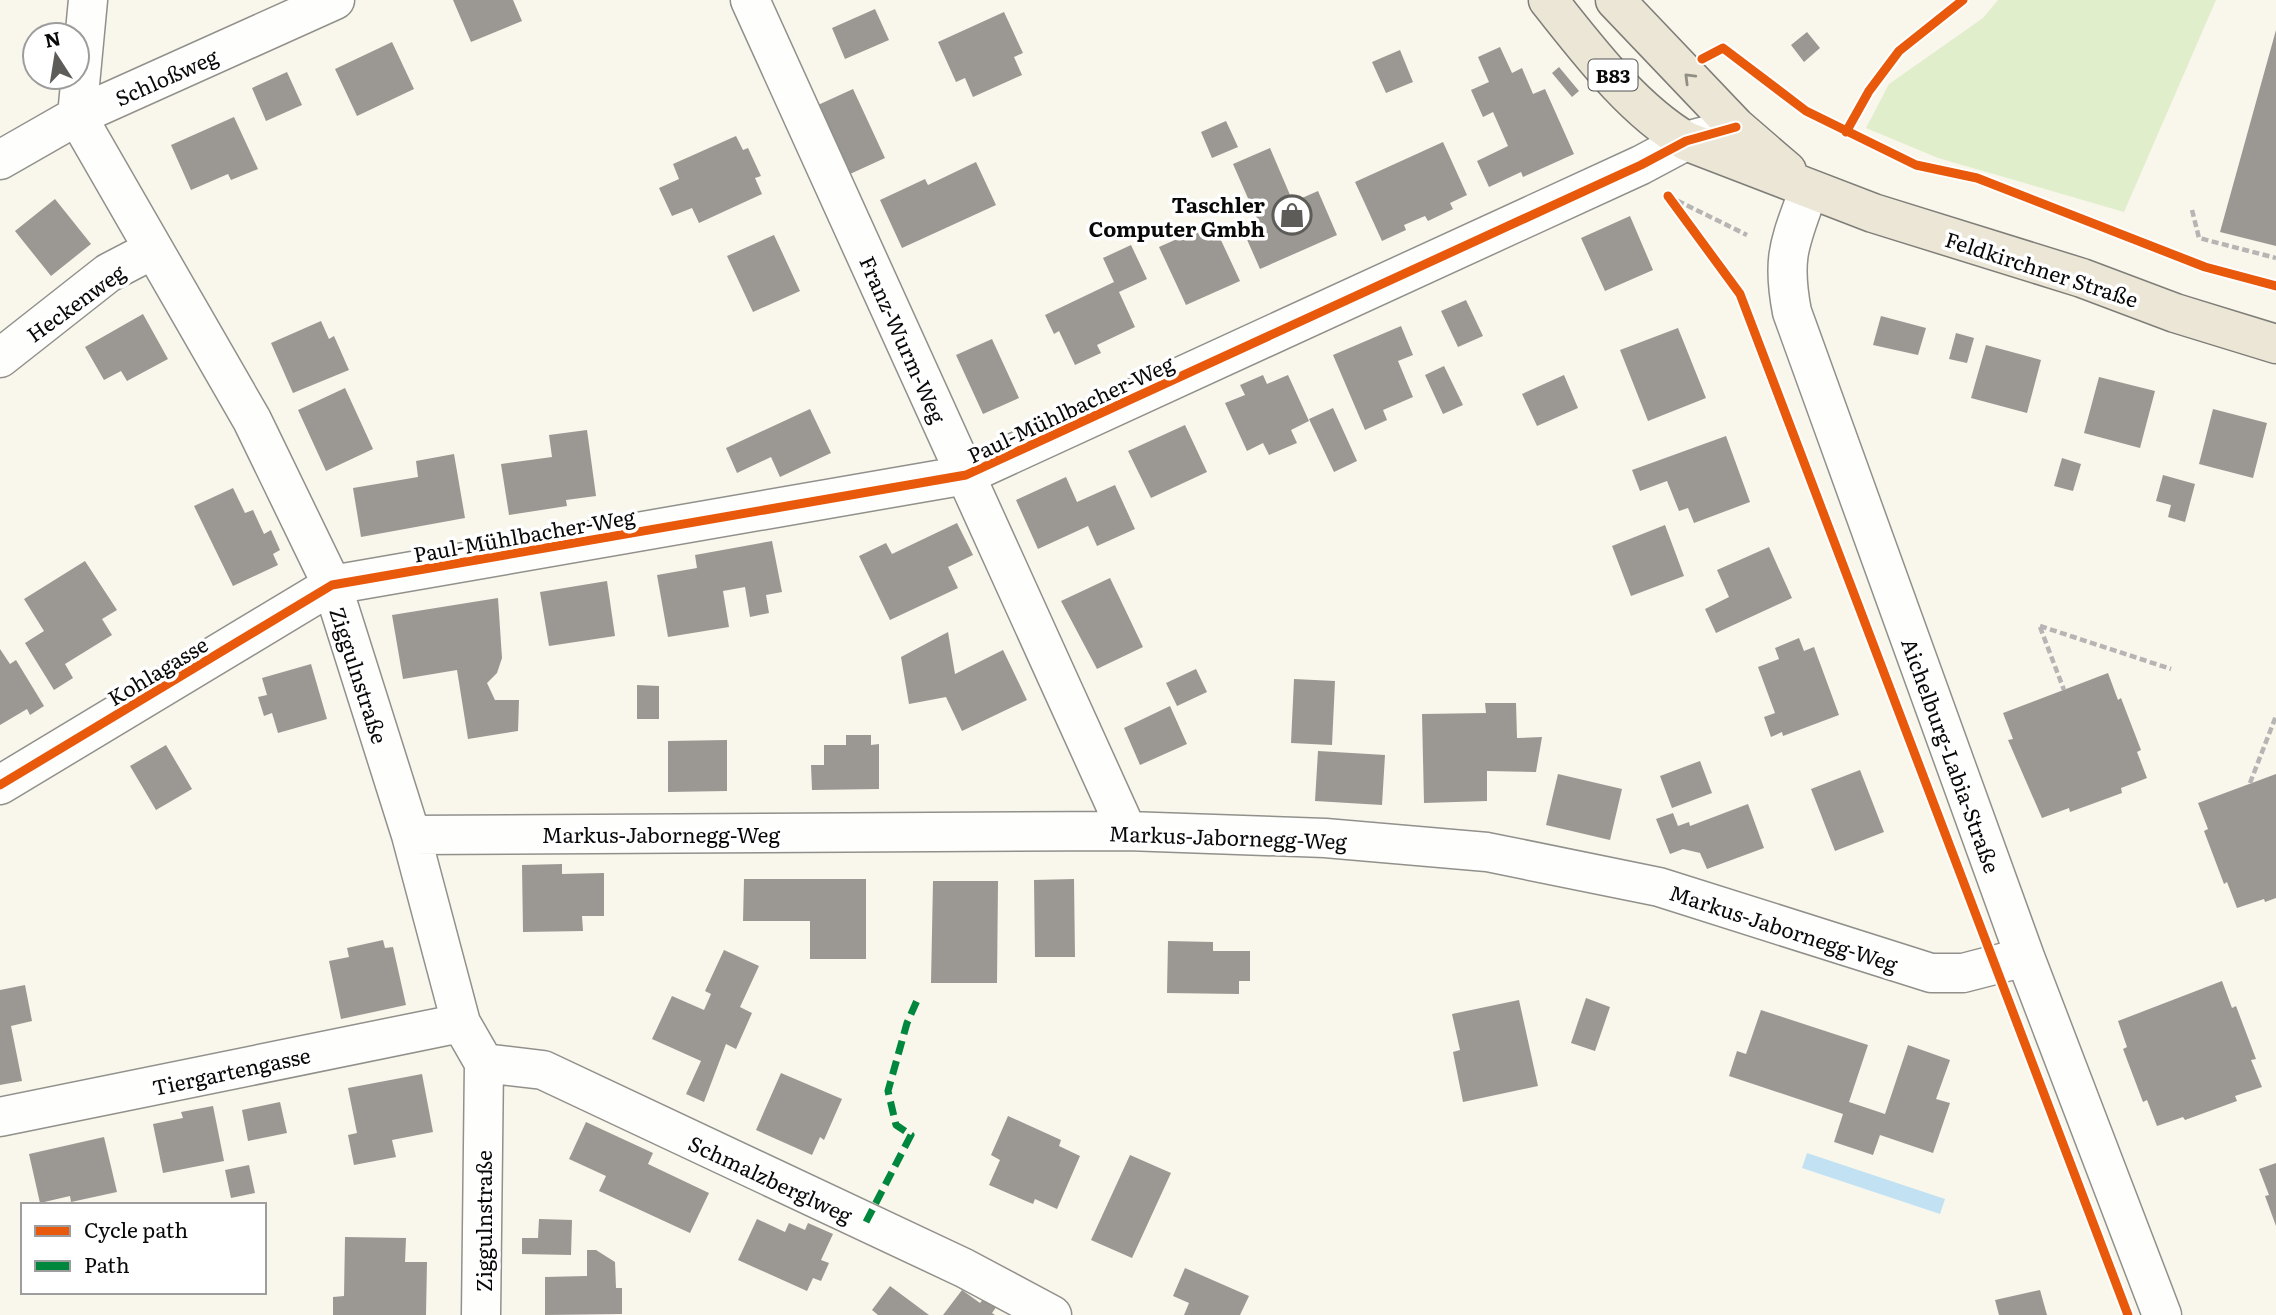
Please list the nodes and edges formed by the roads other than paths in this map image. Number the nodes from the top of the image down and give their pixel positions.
1 (88, 0) edge
2 (335, 0) edge
3 (750, 0) edge
4 (1548, 0) edge
5 (1615, 0) edge
6 (77, 116) junction
7 (1736, 127) junction
8 (1686, 141) junction
9 (0, 160) edge
10 (1809, 189) junction
11 (152, 250) junction
12 (2276, 344) edge
13 (0, 358) edge
14 (965, 475) junction
15 (331, 585) junction
16 (0, 785) edge
17 (1127, 831) junction
18 (411, 835) junction
19 (2025, 957) junction
20 (461, 1023) junction
21 (484, 1063) junction
22 (0, 1117) edge
23 (481, 1315) edge
24 (1052, 1315) edge
25 (2162, 1315) edge

1 - 6 street
2 - 6 street, Schloßweg
3 - 14 street, Franz-Wurm-Weg
4 - 8 main road, Feldkirchner Straße / B83
7 -> 5 main road, Feldkirchner Straße / B83
6 - 9 street, Schloßweg
6 - 11 street, Ziggulnstraße
7 - 8 street, Paul-Mühlbacher-Weg
7 - 10 main road, Feldkirchner Straße / B83
8 - 10 main road, Feldkirchner Straße / B83
8 - 14 street, Paul-Mühlbacher-Weg
10 - 12 main road, Feldkirchner Straße
10 - 19 street, Aichelburg-Labia-Straße
11 - 13 street, Heckenweg
11 - 15 street, Ziggulnstraße
14 - 15 street, Paul-Mühlbacher-Weg
14 - 17 street, Franz-Wurm-Weg
15 - 16 street, Kohlagasse
15 - 18 street, Ziggulnstraße
17 - 18 street, Markus-Jabornegg-Weg
17 - 19 street, Markus-Jabornegg-Weg
18 - 20 street, Ziggulnstraße
19 - 25 street, Aichelburg-Labia-Straße
20 - 21 street, Ziggulnstraße
20 - 22 street, Tiergartengasse
21 - 23 street, Ziggulnstraße
21 - 24 street, Schmalzberglweg

